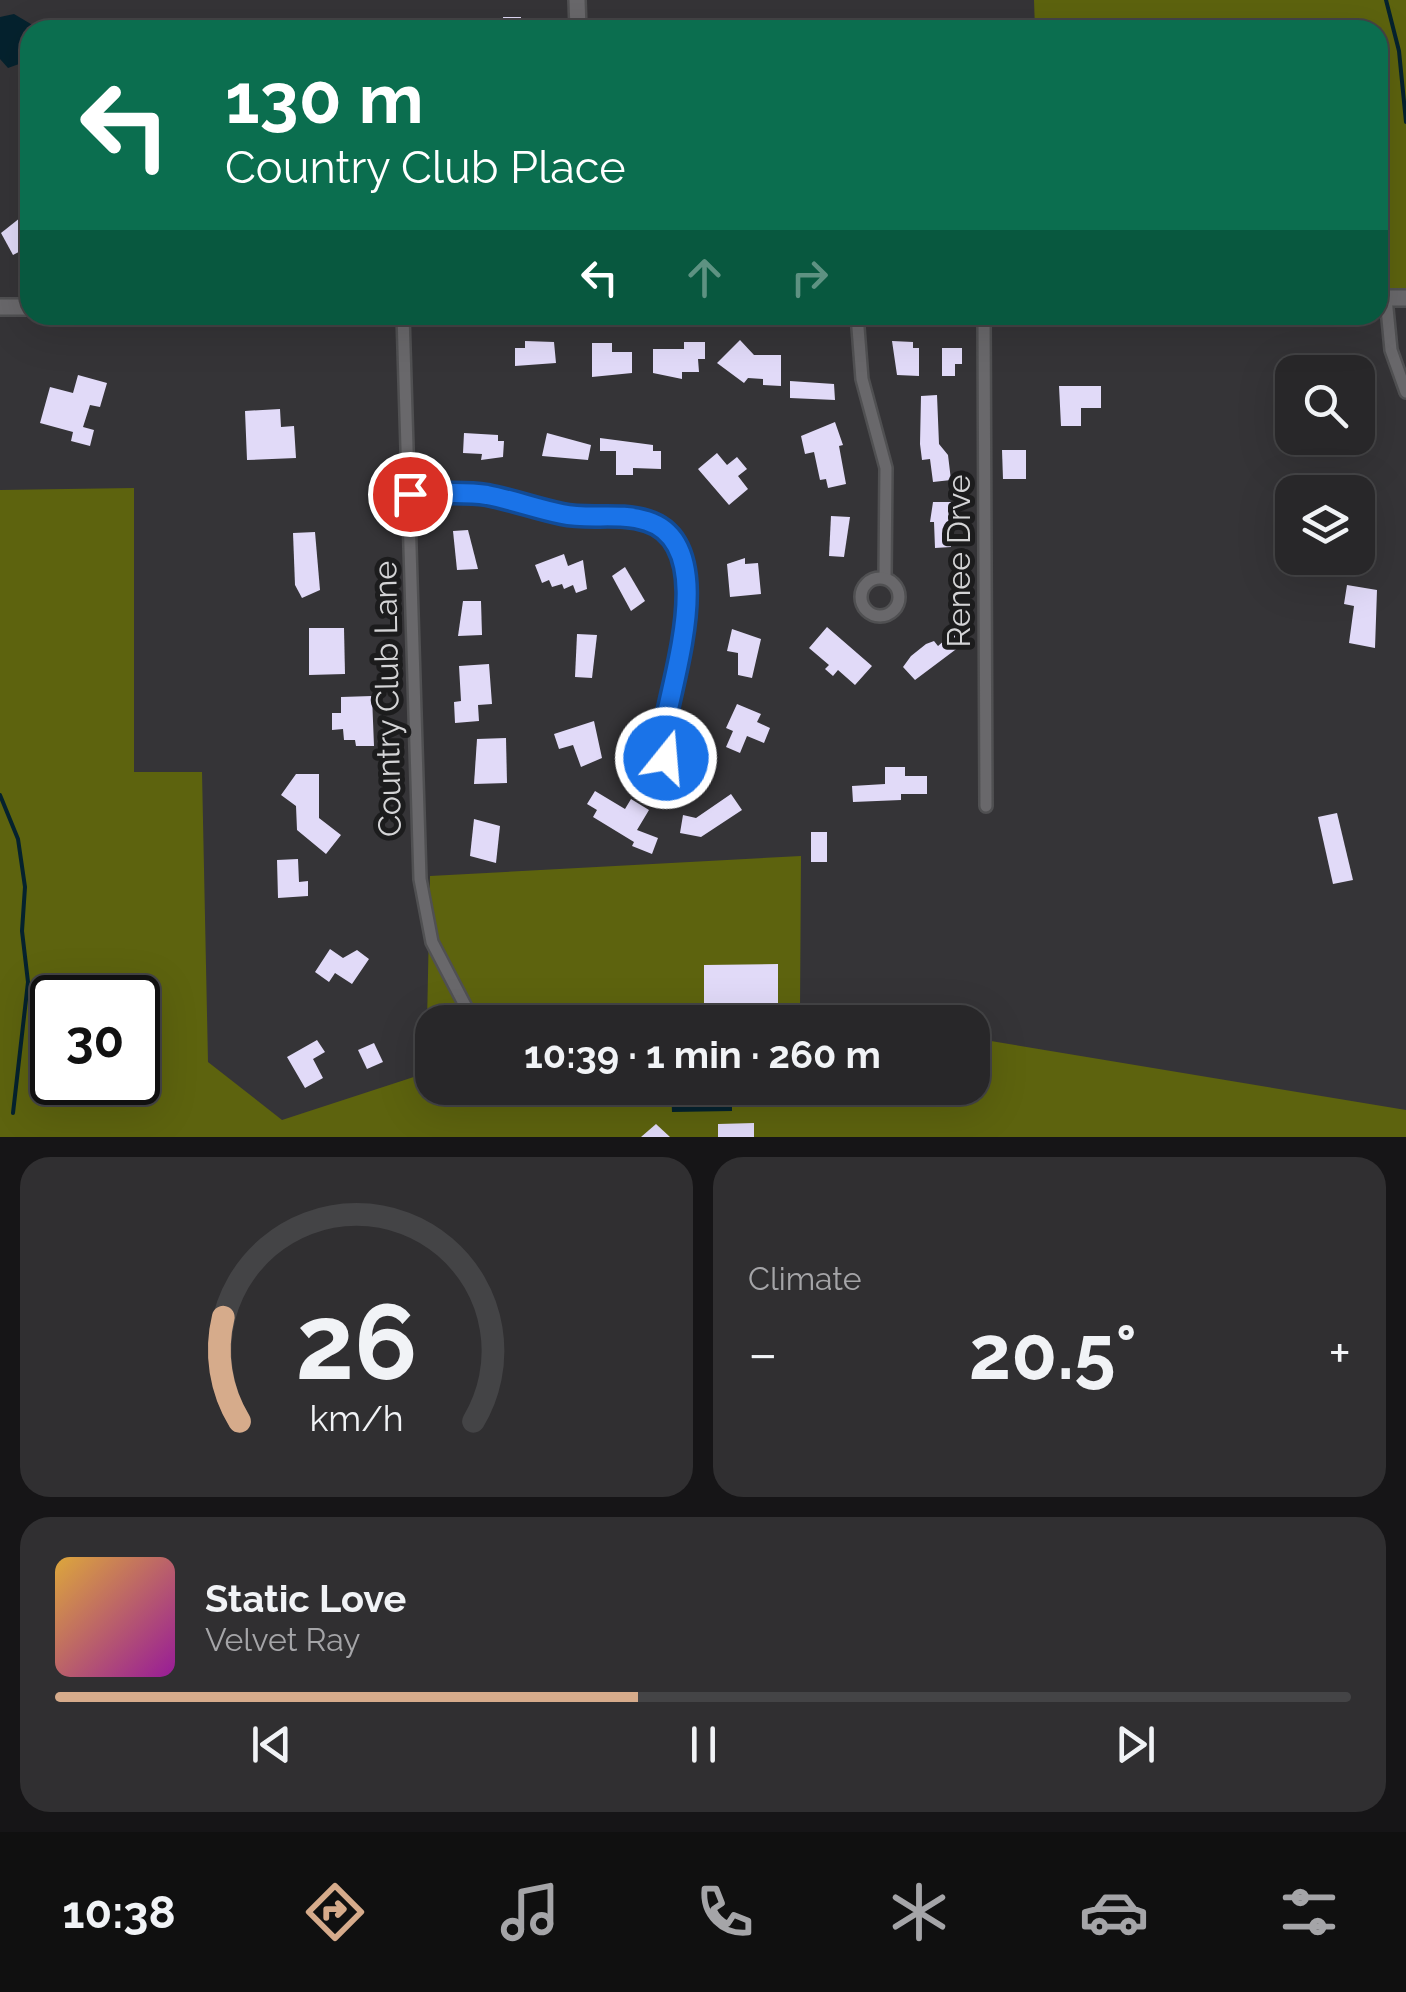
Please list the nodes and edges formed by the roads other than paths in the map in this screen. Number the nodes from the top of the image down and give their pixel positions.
1 (403, 325) edge
2 (858, 325) edge
3 (984, 325) edge
4 (1387, 325) edge
5 (1406, 392) edge
6 (410, 494) junction
7 (885, 578) dead end
8 (666, 719) dead end
9 (986, 806) dead end
10 (464, 1005) edge

1 - 6 street, Country Club Lane
2 - 7 street
3 - 9 street, Renee Drve
4 - 5 street
6 - 8 street
6 - 10 street, Country Club Lane

